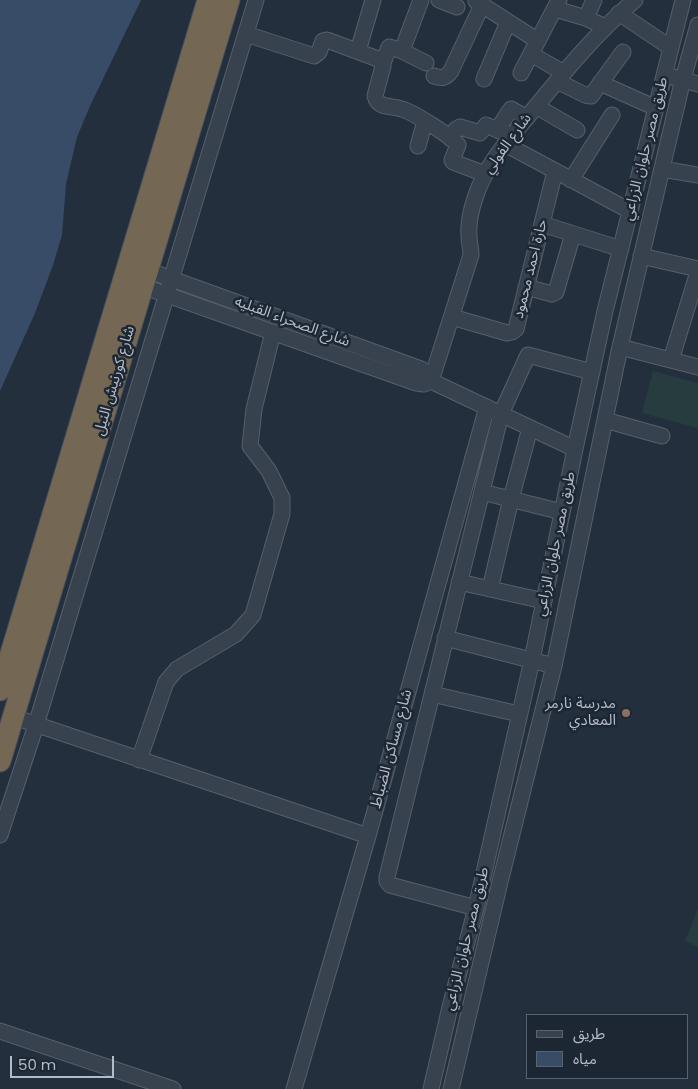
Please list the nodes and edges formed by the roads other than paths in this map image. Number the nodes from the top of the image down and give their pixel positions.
1 (208, 0) edge
2 (229, 0) edge
3 (256, 0) edge
4 (373, 0) edge
5 (421, 0) edge
6 (439, 0) edge
7 (594, 0) edge
8 (636, 0) edge
9 (683, 0) edge
10 (478, 3) edge
11 (554, 3) edge
12 (457, 8) dead end
13 (619, 13) junction
14 (586, 18) junction
15 (508, 22) junction
16 (698, 25) edge
17 (605, 27) junction
18 (246, 34) junction
19 (534, 48) junction
20 (671, 48) junction
21 (400, 50) junction
22 (358, 51) junction
23 (623, 52) dead end
24 (426, 62) dead end
25 (383, 63) junction
26 (521, 73) dead end
27 (664, 74) junction
28 (434, 76) dead end
29 (561, 77) junction
30 (484, 79) dead end
31 (683, 79) junction
32 (600, 83) junction
33 (698, 84) edge
34 (656, 108) junction
35 (532, 112) junction
36 (612, 115) dead end
37 (425, 121) junction
38 (497, 130) junction
39 (577, 130) dead end
40 (451, 139) junction
41 (508, 140) junction
42 (418, 146) dead end
43 (662, 169) junction
44 (556, 171) junction
45 (485, 174) junction
46 (698, 175) edge
47 (571, 180) junction
48 (630, 211) junction
49 (542, 224) junction
50 (573, 234) junction
51 (621, 249) junction
52 (641, 256) junction
53 (698, 271) edge
54 (145, 278) junction
55 (172, 278) junction
56 (526, 287) junction
57 (167, 294) junction
58 (606, 310) junction
59 (452, 317) junction
60 (627, 317) junction
61 (273, 332) junction
62 (620, 347) junction
63 (671, 360) junction
64 (698, 366) edge
65 (592, 372) junction
66 (431, 381) junction
67 (494, 410) junction
68 (605, 420) junction
69 (530, 428) junction
70 (662, 436) dead end
71 (575, 449) junction
72 (482, 492) junction
73 (511, 499) junction
74 (562, 512) junction
75 (459, 582) junction
76 (490, 589) junction
77 (544, 601) junction
78 (446, 638) junction
79 (532, 660) junction
80 (554, 666) junction
81 (0, 690) edge
82 (432, 694) junction
83 (520, 714) junction
84 (14, 717) junction
85 (36, 725) junction
86 (139, 760) junction
87 (0, 761) edge
88 (0, 835) edge
89 (368, 836) junction
90 (483, 878) junction
91 (500, 882) junction
92 (476, 908) junction
93 (0, 1031) edge
94 (173, 1089) edge
95 (294, 1089) edge
96 (431, 1089) edge
97 (451, 1089) edge

1 - 81 highway, شارع كورنيش النيل
2 - 54 highway, شارع كورنيش النيل
3 - 18 street
4 - 22 street
5 - 21 street
6 - 12 street
7 - 14 street
8 - 13 street, شارع الفولي
9 - 20 street, طريق مصر حلوان الزراعي
10 - 15 street
10 - 28 street
11 - 14 street
11 - 19 street
13 - 17 street, شارع الفولي
13 - 20 street
14 - 17 street
15 - 19 street
15 - 30 street
16 - 31 street, طريق مصر حلوان الزراعي
17 - 29 street, شارع الفولي
18 - 22 street
18 - 55 street
19 - 26 street
19 - 29 street
20 - 27 street, طريق مصر حلوان الزراعي
21 - 24 street
21 - 25 street
22 - 25 street
23 - 32 street
25 - 37 street
27 - 31 street
27 - 34 street, طريق مصر حلوان الزراعي
29 - 32 street
29 - 35 street, شارع الفولي
31 - 33 street
31 - 43 street, طريق مصر حلوان الزراعي
32 - 34 street
34 - 48 street, طريق مصر حلوان الزراعي
35 - 38 street
35 - 39 street
35 - 41 street, شارع الفولي
36 - 47 street
37 - 40 street
37 - 42 street
38 - 40 street
38 - 41 street
40 - 45 street
41 - 44 street
41 - 45 street, شارع الفولي
43 - 46 street
43 - 52 street, طريق مصر حلوان الزراعي
44 - 47 street
44 - 49 street, حارة احمد محمود
45 - 59 street, شارع الفولي
47 - 48 street
48 - 51 street, طريق مصر حلوان الزراعي
49 - 50 street
49 - 56 street, حارة احمد محمود
50 - 51 street
50 - 56 street
51 - 58 street, طريق مصر حلوان الزراعي
52 - 53 street
52 - 60 street, طريق مصر حلوان الزراعي
53 - 63 street
54 - 55 street, شارع الصحراء القبليه
54 - 57 street, شارع الصحراء القبليه
54 - 84 highway, شارع كورنيش النيل
55 - 57 street
55 - 66 street, شارع الصحراء القبليه
56 - 59 street, حارة احمد محمود
57 - 61 street, شارع الصحراء القبليه
57 - 85 street
58 - 60 street
58 - 65 street, طريق مصر حلوان الزراعي
59 - 66 street, شارع الفولي
60 - 62 street, طريق مصر حلوان الزراعي
61 - 66 street, شارع الصحراء القبليه
61 - 86 street
62 - 63 street
62 - 68 street, طريق مصر حلوان الزراعي
63 - 64 street
65 - 67 street
65 - 71 street, طريق مصر حلوان الزراعي
66 - 67 street, شارع الصحراء القبليه
67 - 69 street, شارع الصحراء القبليه
67 - 72 street
67 - 89 street, شارع مساكن الضباط
68 - 70 street
68 - 80 street, طريق مصر حلوان الزراعي
69 - 71 street, شارع الصحراء القبليه
69 - 73 street
71 - 74 street, طريق مصر حلوان الزراعي
72 - 73 street
72 - 75 street
73 - 74 street
73 - 76 street
74 - 77 street, طريق مصر حلوان الزراعي
75 - 76 street
75 - 78 street
76 - 77 street
77 - 79 street, طريق مصر حلوان الزراعي
78 - 79 street
78 - 82 street
79 - 80 street
79 - 83 street, طريق مصر حلوان الزراعي
80 - 91 street, طريق مصر حلوان الزراعي
82 - 83 street
82 - 92 street
83 - 90 street, طريق مصر حلوان الزراعي
84 - 85 street
84 - 87 highway, شارع كورنيش النيل
85 - 86 street
85 - 88 street
86 - 89 street
89 - 95 street, شارع مساكن الضباط
90 - 91 street
90 - 92 street, طريق مصر حلوان الزراعي
91 - 97 street, طريق مصر حلوان الزراعي
92 - 96 street, طريق مصر حلوان الزراعي
93 - 94 street

